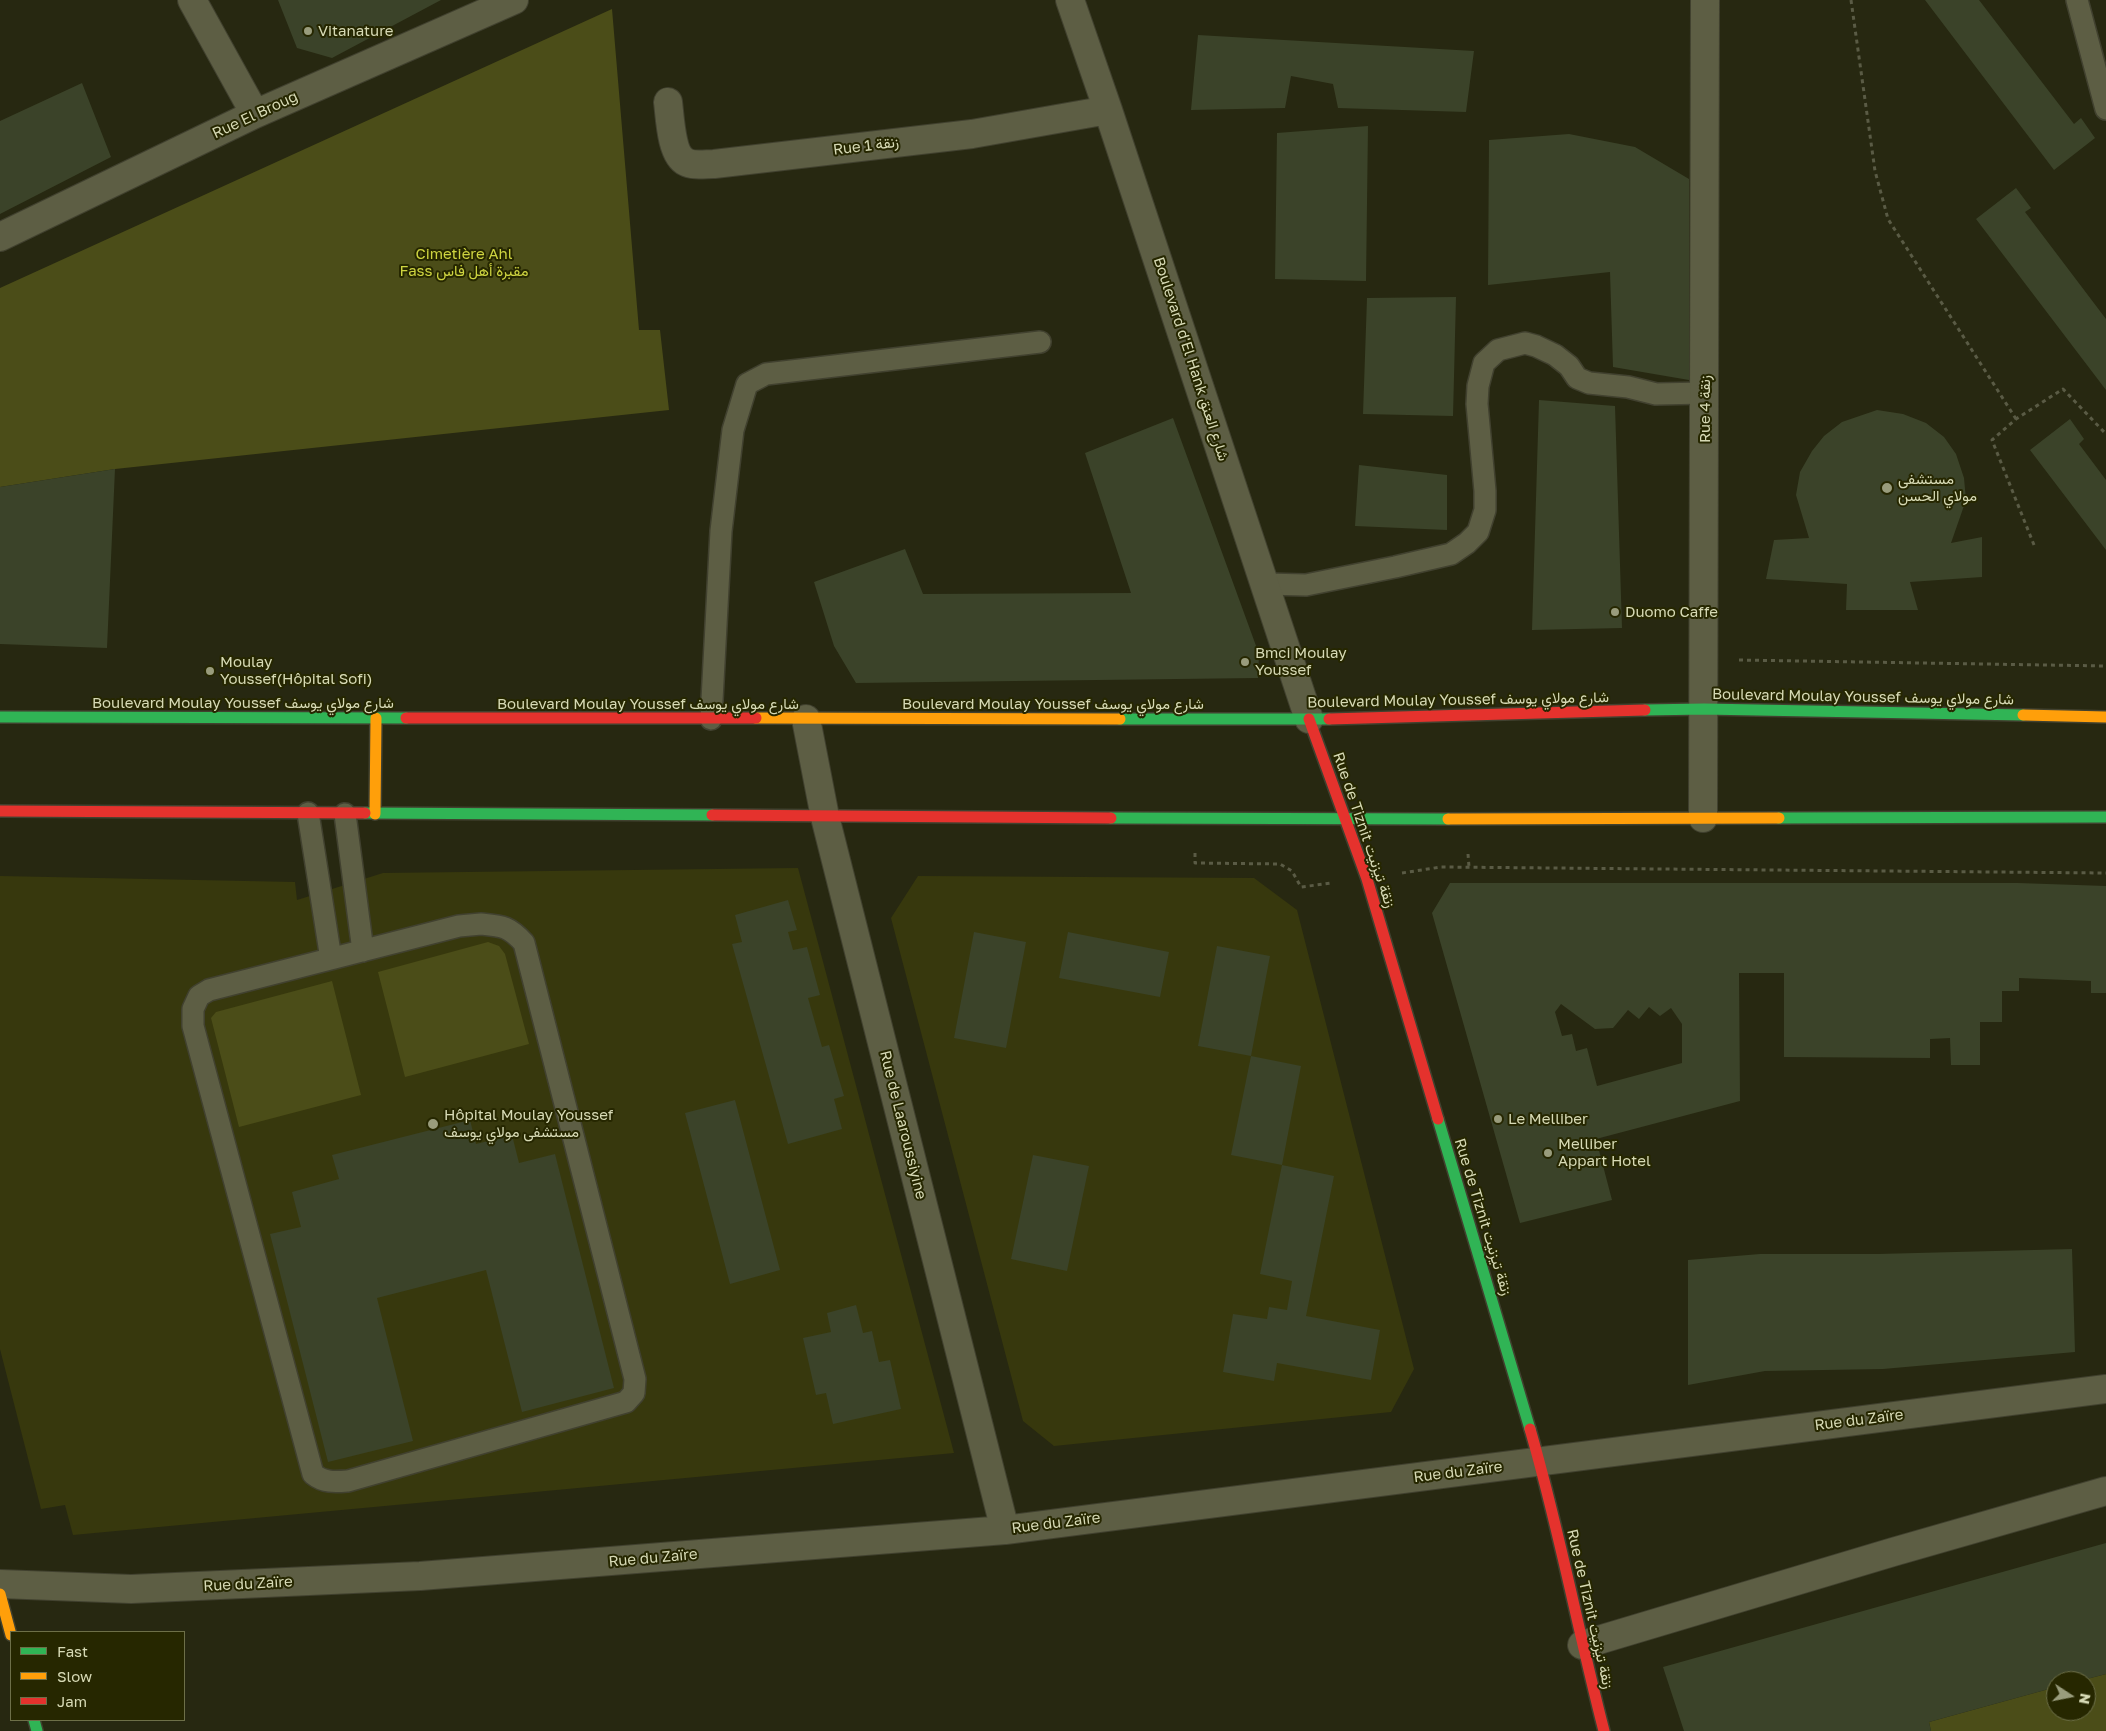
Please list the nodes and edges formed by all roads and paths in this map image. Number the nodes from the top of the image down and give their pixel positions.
1 (192, 0) edge
2 (514, 0) edge
3 (1070, 0) edge
4 (1705, 0) edge
5 (1852, 0) edge
6 (2077, 0) edge
7 (668, 102) dead end
8 (1108, 110) junction
9 (2106, 110) edge
10 (255, 114) junction
11 (0, 237) edge
12 (1040, 342) dead end
13 (1705, 393) junction
14 (2016, 419) junction
15 (2106, 434) edge
16 (2034, 545) dead end
17 (1266, 584) junction
18 (1704, 660) junction
19 (2106, 666) edge
20 (1704, 709) junction
21 (0, 717) edge
22 (2106, 717) edge
23 (376, 718) junction
24 (711, 719) junction
25 (806, 719) junction
26 (1309, 719) junction
27 (0, 810) edge
28 (308, 813) junction
29 (345, 814) junction
30 (375, 814) junction
31 (826, 817) junction
32 (2106, 817) edge
33 (1703, 818) junction
34 (1194, 819) junction
35 (1345, 819) junction
36 (2106, 873) edge
37 (1367, 879) junction
38 (363, 951) junction
39 (331, 959) junction
40 (2106, 1389) edge
41 (1540, 1462) junction
42 (2106, 1491) edge
43 (1005, 1530) junction
44 (0, 1584) edge
45 (0, 1594) edge
46 (10, 1631) edge
47 (1582, 1645) junction
48 (1604, 1731) edge

1 - 10 street
2 - 10 street, Rue El Broug
3 - 8 street, Boulevard d'El Hank شارع العنق
4 - 13 street, Rue 4 زنقة
5 - 14 path
6 - 9 lane
7 - 8 street, Rue 1 زنقة
8 - 17 street, Boulevard d'El Hank شارع العنق
10 - 11 street, Rue El Broug
12 - 24 lane
13 - 17 lane
13 - 18 street, Rue 4 زنقة
14 - 15 path
14 - 16 path
17 - 26 street, Boulevard d'El Hank شارع العنق
18 - 19 path
18 - 20 street, Rue 4 زنقة
20 - 22 main road, Boulevard Moulay Youssef شارع مولاي يوسف
20 - 26 main road, Boulevard Moulay Youssef شارع مولاي يوسف
20 - 33 street, Rue 4 زنقة
21 - 23 main road, Boulevard Moulay Youssef شارع مولاي يوسف
23 - 24 main road, Boulevard Moulay Youssef شارع مولاي يوسف
23 - 30 main road
24 - 25 main road, Boulevard Moulay Youssef شارع مولاي يوسف
25 - 26 main road, Boulevard Moulay Youssef شارع مولاي يوسف
25 - 31 street, Rue de Laaroussiyine
26 - 35 main road, Rue de Tiznit زنقة تيزنيت
27 - 28 main road
28 - 29 main road
28 - 39 lane
29 - 30 main road
29 - 38 lane
30 - 31 main road
31 - 34 main road
31 - 43 street, Rue de Laaroussiyine
32 - 33 main road
33 - 35 main road
34 - 35 main road
34 - 37 path
35 - 37 main road, Rue de Tiznit زنقة تيزنيت
36 - 37 path
37 - 41 main road, Rue de Tiznit زنقة تيزنيت
38 - 39 lane
38 - 39 lane
40 - 41 street, Rue du Zaïre
41 - 43 street, Rue du Zaïre
41 - 47 main road, Rue de Tiznit زنقة تيزنيت
42 - 47 street
43 - 44 street, Rue du Zaïre
45 - 46 main road
47 - 48 main road, Rue de Tiznit زنقة تيزنيت

